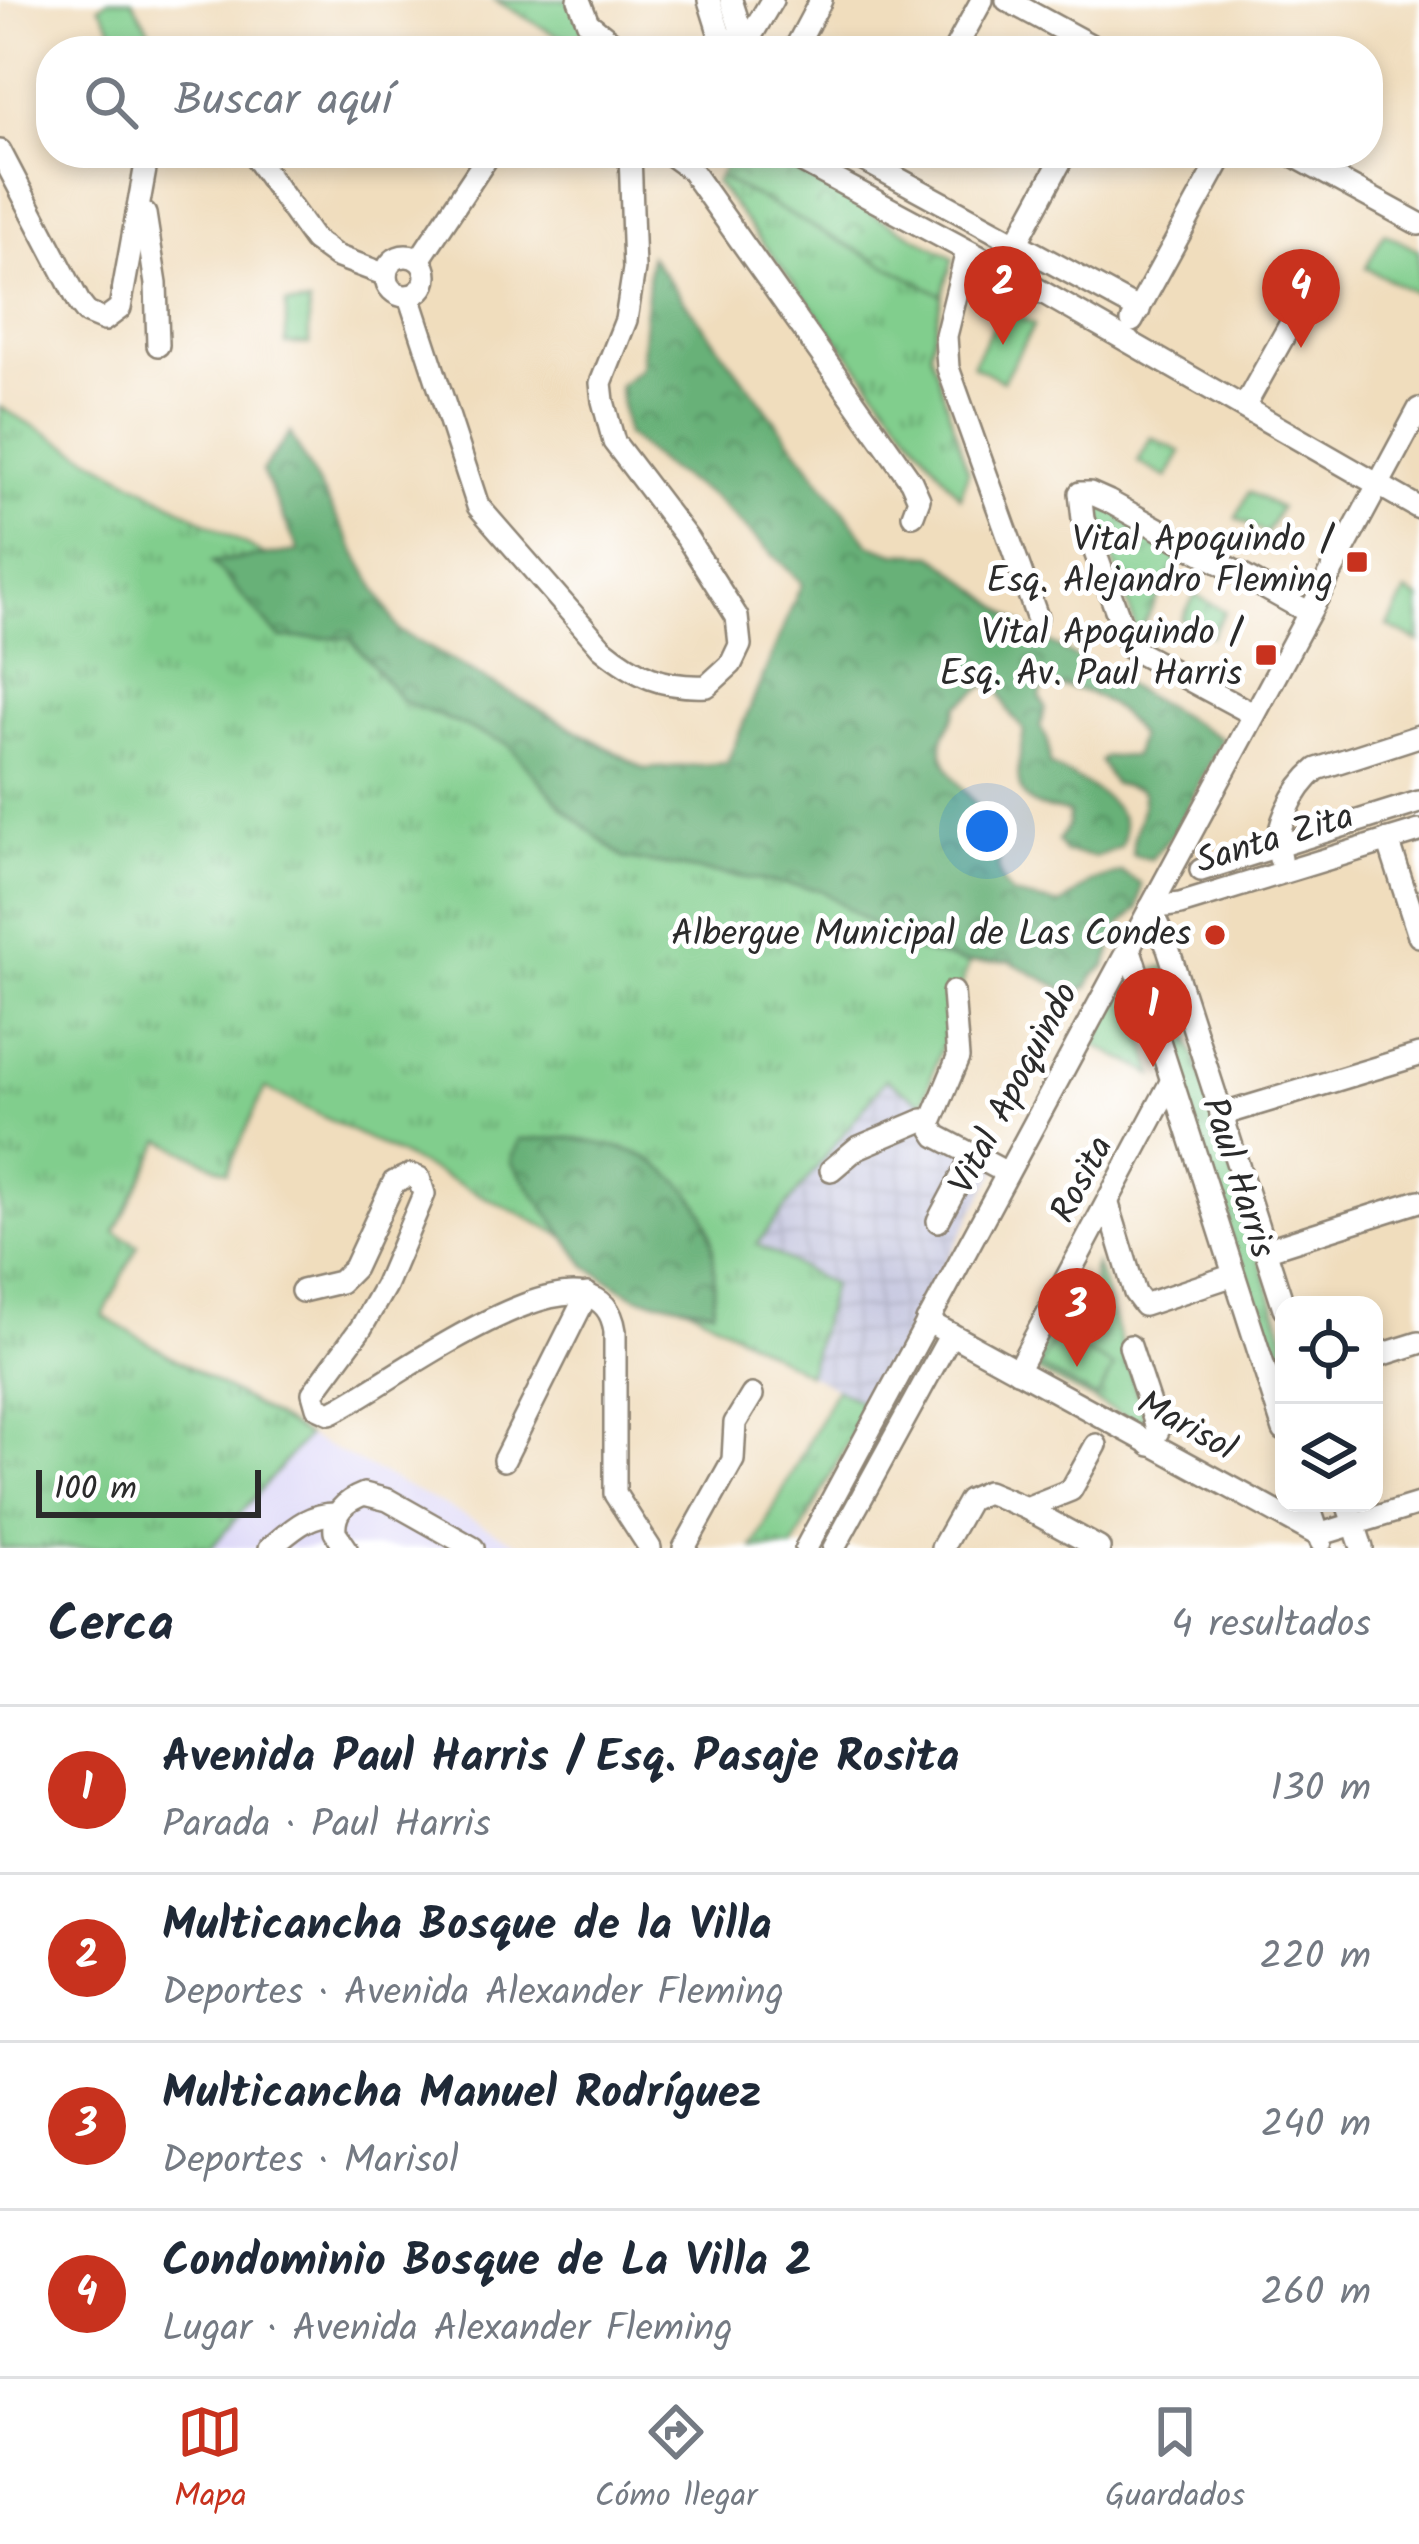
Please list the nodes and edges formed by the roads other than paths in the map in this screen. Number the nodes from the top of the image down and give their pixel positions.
1 (580, 0) edge
2 (709, 0) edge
3 (731, 0) edge
4 (772, 0) edge
5 (821, 0) edge
6 (982, 0) edge
7 (1007, 0) edge
8 (602, 36) edge
9 (727, 36) edge
10 (730, 36) edge
11 (744, 36) edge
12 (802, 36) edge
13 (962, 36) edge
14 (1073, 36) edge
15 (0, 151) edge
16 (146, 168) edge
17 (263, 168) edge
18 (480, 168) edge
19 (630, 168) edge
20 (689, 168) edge
21 (814, 168) edge
22 (890, 168) edge
23 (901, 168) edge
24 (1057, 168) edge
25 (1216, 168) edge
26 (1316, 168) edge
27 (142, 192) junction
28 (873, 200) junction
29 (1419, 224) edge
30 (1016, 243) junction
31 (967, 250) junction
32 (419, 260) junction
33 (1002, 269) junction
34 (1319, 273) dead end
35 (386, 275) junction
36 (409, 296) junction
37 (1139, 310) junction
38 (1123, 338) junction
39 (158, 344) dead end
40 (1244, 407) junction
41 (1419, 409) edge
42 (1378, 484) junction
43 (1419, 508) edge
44 (913, 514) dead end
45 (1308, 612) junction
46 (1037, 617) dead end
47 (1253, 714) junction
48 (1419, 736) edge
49 (1419, 802) edge
50 (1419, 831) edge
51 (1388, 840) junction
52 (1276, 848) junction
53 (1201, 870) dead end
54 (1283, 873) junction
55 (1150, 908) junction
56 (1419, 936) edge
57 (1129, 947) junction
58 (953, 992) dead end
59 (1419, 1055) edge
60 (1171, 1082) junction
61 (1221, 1115) junction
62 (931, 1120) junction
63 (974, 1155) junction
64 (831, 1170) dead end
65 (1007, 1172) junction
66 (1419, 1201) edge
67 (1108, 1204) junction
68 (938, 1221) dead end
69 (1265, 1250) junction
70 (1234, 1275) junction
71 (302, 1291) dead end
72 (587, 1294) junction
73 (1280, 1296) edge
74 (927, 1321) junction
75 (951, 1334) junction
76 (1419, 1343) edge
77 (1130, 1346) dead end
78 (1383, 1354) edge
79 (1017, 1371) junction
80 (752, 1395) dead end
81 (1276, 1404) edge
82 (1096, 1445) dead end
83 (1150, 1445) junction
84 (504, 1460) dead end
85 (1071, 1490) junction
86 (1419, 1504) edge
87 (1026, 1508) junction
88 (1311, 1512) edge
89 (337, 1514) junction
90 (1351, 1514) edge
91 (1321, 1541) edge
92 (1089, 1542) edge
93 (461, 1545) edge
94 (269, 1548) edge
95 (346, 1548) edge
96 (650, 1548) edge
97 (684, 1548) edge
98 (806, 1548) edge
99 (835, 1548) edge
100 (942, 1548) edge
101 (1362, 1548) edge

1 - 8 street
2 - 9 street
3 - 10 street
4 - 11 street
5 - 12 street
6 - 13 street
7 - 14 street
15 - 27 street
16 - 27 street
17 - 35 street
18 - 32 street
19 - 36 street
20 - 44 street
21 - 28 street
22 - 28 street
23 - 30 street
24 - 30 street
25 - 37 street
26 - 29 street
27 - 39 street
28 - 31 street
30 - 33 street
30 - 37 street
31 - 33 street
31 - 46 street
32 - 35 street
32 - 36 street
33 - 38 street
34 - 40 street
35 - 36 street
37 - 38 street
38 - 40 street
40 - 42 street
41 - 42 street, Vital Apoquindo
42 - 43 street
42 - 45 street, Vital Apoquindo
45 - 47 street, Vital Apoquindo
45 - 47 street
47 - 55 street, Vital Apoquindo
48 - 52 street
49 - 52 street
50 - 51 street, Santa Zita
51 - 54 street, Santa Zita
51 - 56 street
52 - 53 street
52 - 54 street
54 - 55 street, Santa Zita
55 - 57 street, Vital Apoquindo
55 - 61 street, Paul Harris
57 - 60 street, Paul Harris
57 - 65 street, Vital Apoquindo
58 - 62 street
59 - 61 street
60 - 67 street, Rosita
60 - 70 street, Paul Harris
61 - 69 street, Paul Harris
62 - 63 street
62 - 64 street
63 - 65 street
63 - 68 street
65 - 74 street, Vital Apoquindo
66 - 69 street
67 - 70 street
67 - 79 street, Rosita
69 - 73 street, Paul Harris
70 - 81 street, Paul Harris
71 - 72 street
72 - 84 street
72 - 96 street
74 - 75 street, Marisol
74 - 98 street, Vital Apoquindo
75 - 79 street, Marisol
75 - 99 street
76 - 78 street
77 - 83 street
79 - 83 street, Marisol
80 - 97 street
82 - 85 street
83 - 91 street, Marisol
85 - 87 street
85 - 92 street
86 - 90 street
87 - 92 street
87 - 100 street
88 - 91 street
89 - 93 street
89 - 94 street
89 - 95 street
90 - 91 street
90 - 101 street

